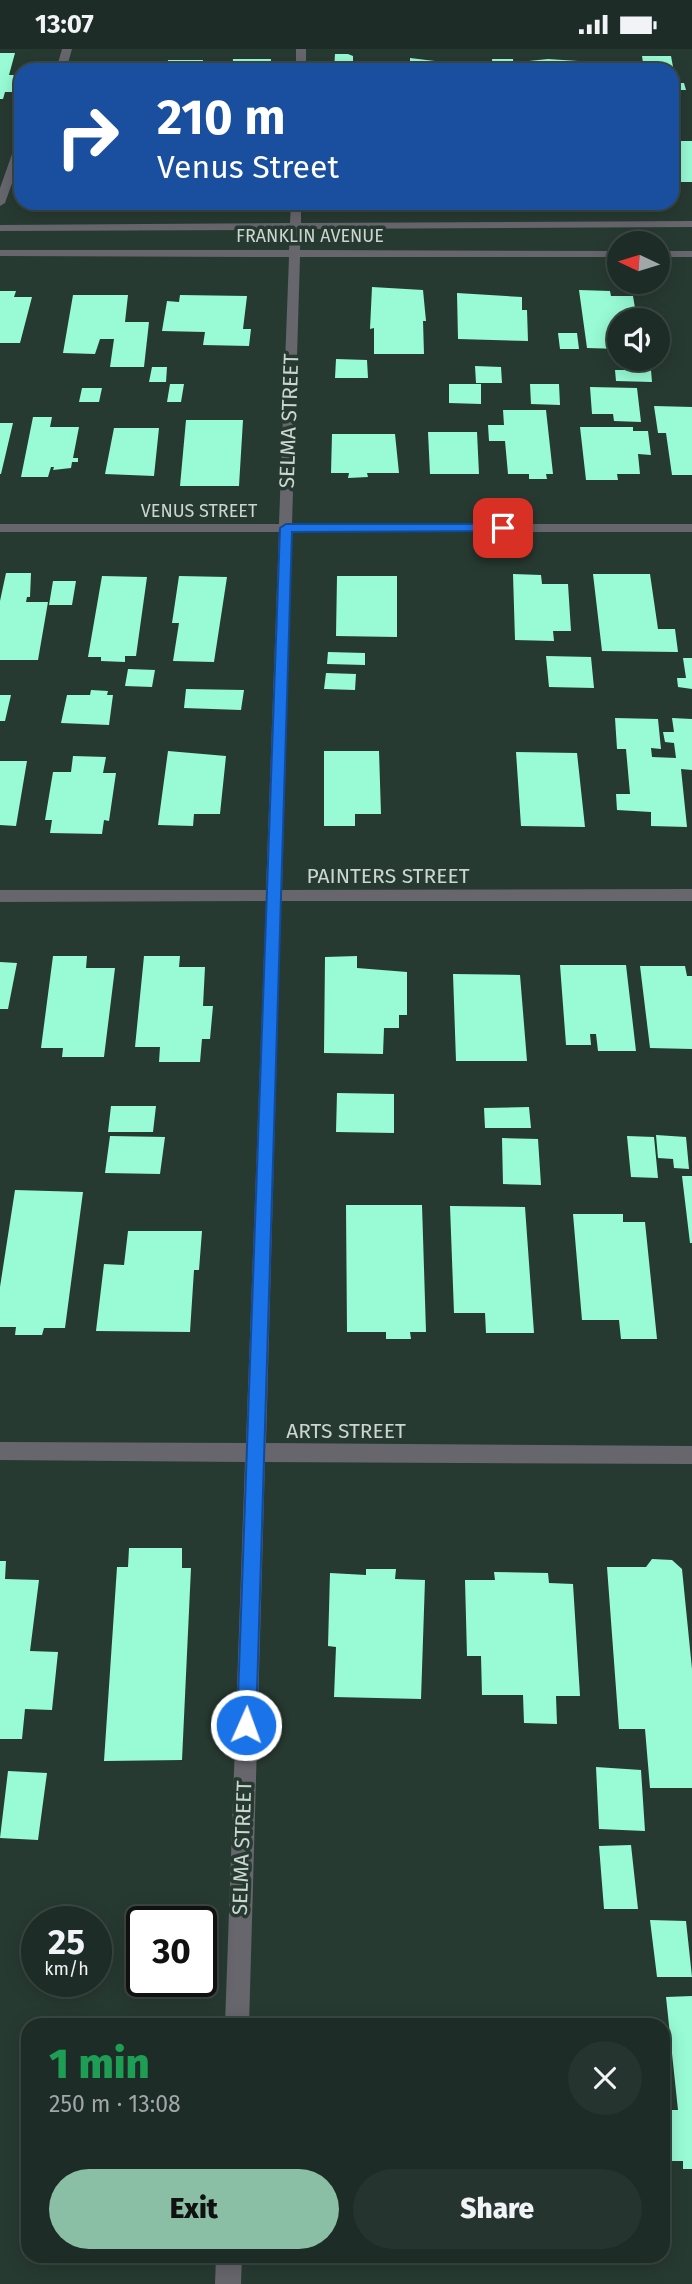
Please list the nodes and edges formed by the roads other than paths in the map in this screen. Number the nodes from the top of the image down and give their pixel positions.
1 (14, 163) edge
2 (0, 203) edge
3 (296, 210) edge
4 (692, 224) edge
5 (295, 226) junction
6 (0, 228) edge
7 (0, 253) edge
8 (295, 253) junction
9 (607, 254) edge
10 (670, 254) edge
11 (692, 254) edge
12 (0, 528) edge
13 (286, 528) junction
14 (692, 528) edge
15 (692, 895) edge
16 (0, 896) edge
17 (273, 897) junction
18 (0, 1451) edge
19 (255, 1453) junction
20 (692, 1455) edge
21 (237, 2018) edge
22 (229, 2263) edge
23 (228, 2284) edge

1 - 2 street
3 - 5 street, SELMA STREET
4 - 5 street, FRANKLIN AVENUE
5 - 6 street, FRANKLIN AVENUE
5 - 8 street, SELMA STREET
7 - 8 street, FRANKLIN AVENUE
8 - 9 street, FRANKLIN AVENUE
8 - 13 street, SELMA STREET
10 - 11 street
12 - 13 street, VENUS STREET
13 - 14 street, VENUS STREET
13 - 17 street, SELMA STREET
15 - 17 street, PAINTERS STREET
16 - 17 street, PAINTERS STREET
17 - 19 street, SELMA STREET
18 - 19 street, ARTS STREET
19 - 20 street, ARTS STREET
19 - 21 street, SELMA STREET
22 - 23 street

